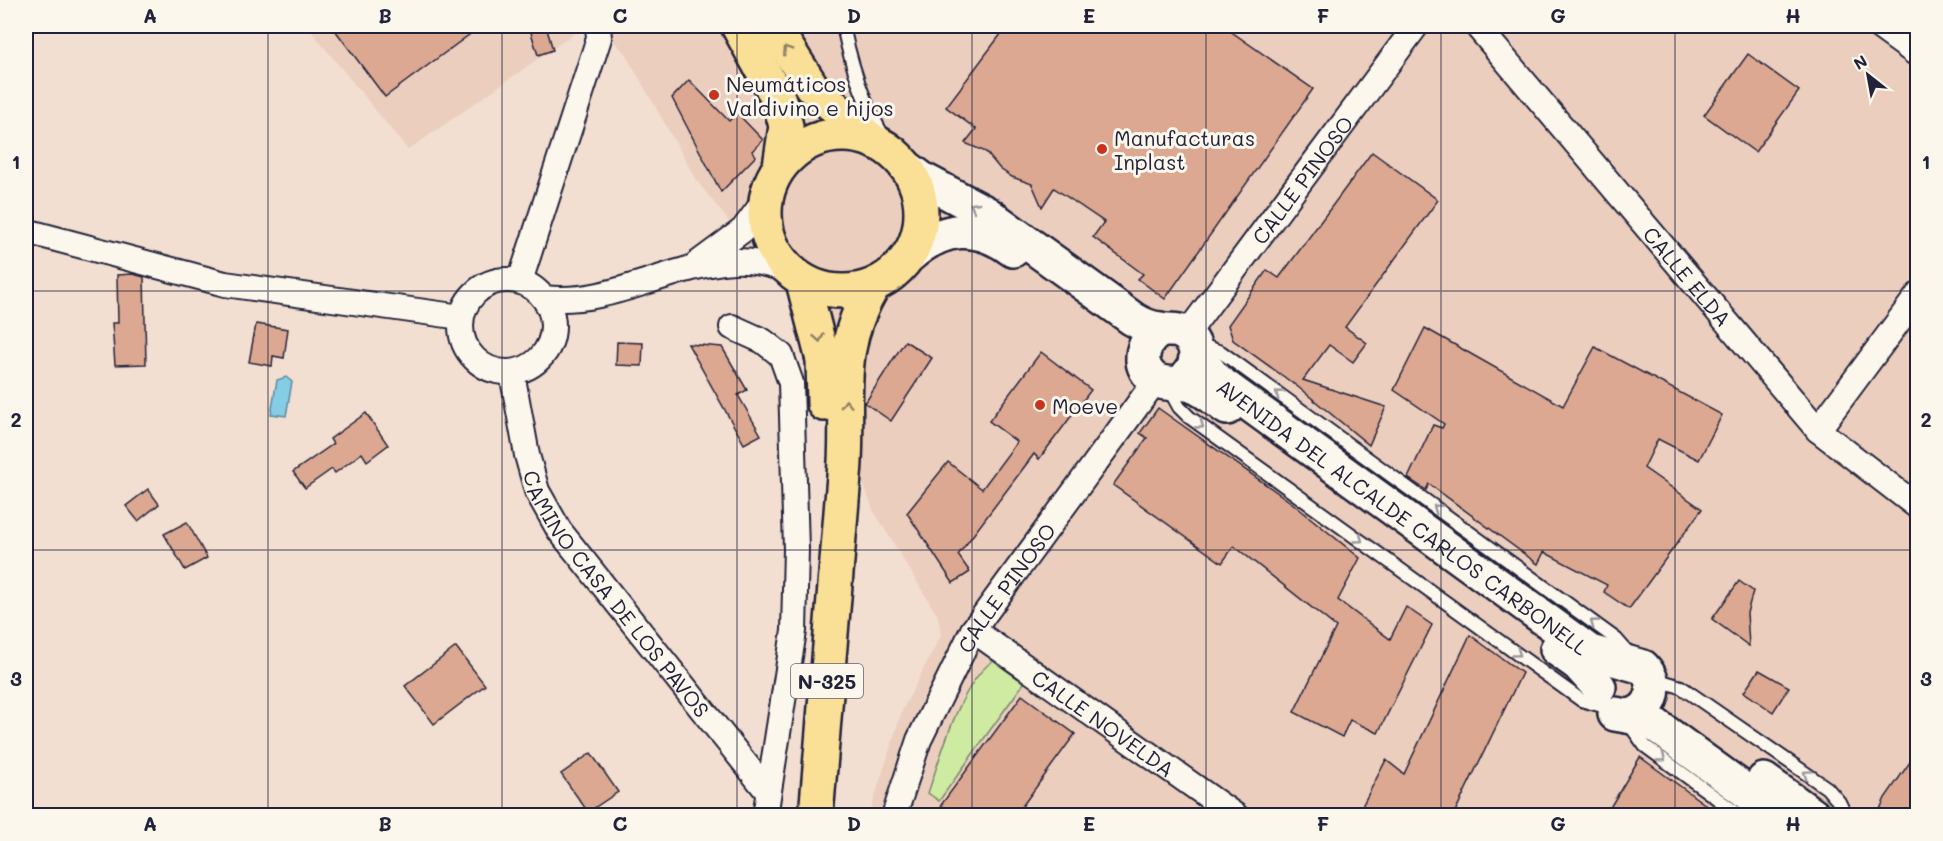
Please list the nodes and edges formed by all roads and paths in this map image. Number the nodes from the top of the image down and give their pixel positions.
1 (598, 26) edge
2 (738, 26) edge
3 (774, 26) edge
4 (843, 26) edge
5 (1416, 26) edge
6 (1477, 26) edge
7 (1878, 26) edge
8 (1917, 55) edge
9 (869, 138) junction
10 (902, 161) junction
11 (780, 166) junction
12 (763, 203) junction
13 (26, 231) edge
14 (910, 255) junction
15 (685, 271) junction
16 (796, 276) junction
17 (520, 281) junction
18 (873, 286) junction
19 (1917, 295) edge
20 (597, 297) junction
21 (544, 298) junction
22 (461, 317) junction
23 (732, 327) dead end
24 (554, 328) junction
25 (1184, 340) junction
26 (512, 373) junction
27 (1159, 375) junction
28 (1818, 430) junction
29 (1917, 507) edge
30 (837, 546) junction
31 (973, 630) junction
32 (1640, 674) junction
33 (1614, 706) junction
34 (767, 804) edge
35 (816, 816) edge
36 (894, 816) edge
37 (1236, 816) edge
38 (1741, 816) edge
39 (1780, 816) edge
40 (1814, 816) edge
41 (1846, 816) edge

1 - 17 street
2 - 11 highway
9 -> 3 highway
4 - 10 lane
5 - 25 street, CALLE PINOSO
6 - 28 street, CALLE ELDA
7 - 8 street
9 - 10 highway
9 - 11 highway
10 - 14 highway, N-325
25 -> 10 main road
11 - 12 highway
12 - 15 street
12 - 16 highway, N-325
13 - 22 street
14 - 18 highway, N-325
14 - 27 main road
15 - 16 street
15 - 20 street
16 - 18 highway, N-325
16 -> 30 highway, N-325
17 - 21 street
17 - 22 street
30 -> 18 highway, N-325
19 - 28 street
20 - 21 street
20 - 24 street
21 - 24 street
22 - 26 street
23 - 34 street
24 - 26 street
25 - 27 main road, AVENIDA DEL ALCALDE CARLOS CARBONELL
25 - 27 main road
32 -> 25 main road, AVENIDA DEL ALCALDE CARLOS CARBONELL
26 - 34 street, CAMINO CASA DE LOS PAVOS
27 - 31 street, CALLE PINOSO
27 -> 33 main road, AVENIDA DEL ALCALDE CARLOS CARBONELL
28 - 29 street, CALLE ELDA
30 - 35 highway, N-325
31 - 36 street, CALLE PINOSO
31 - 37 street, CALLE NOVELDA
32 - 33 main road
32 - 33 main road, AVENIDA DEL ALCALDE CARLOS CARBONELL
32 - 40 main road
41 -> 32 lane
33 -> 38 lane
33 - 39 main road, AVENIDA DEL ALCALDE CARLOS CARBONELL

